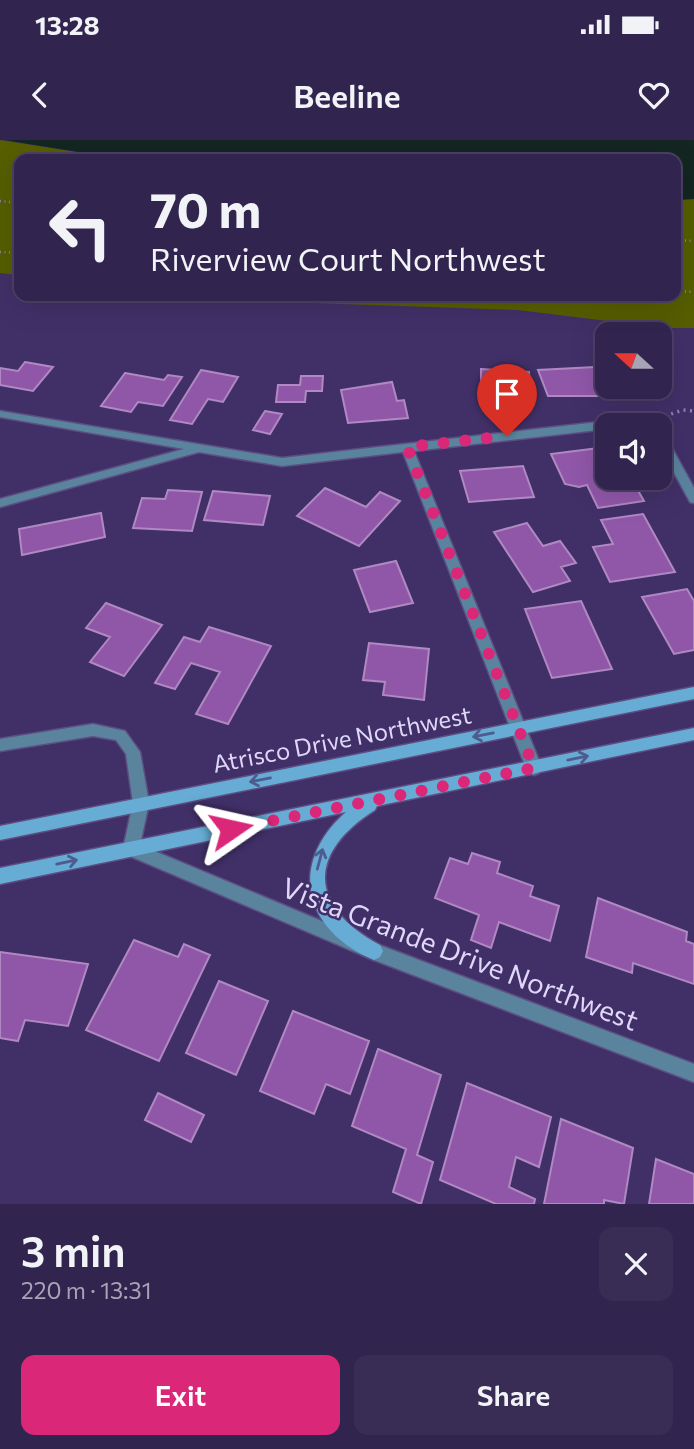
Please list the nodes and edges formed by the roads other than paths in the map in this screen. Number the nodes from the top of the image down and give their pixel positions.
1 (0, 414) edge
2 (595, 429) edge
3 (407, 447) junction
4 (198, 448) junction
5 (672, 459) edge
6 (694, 499) edge
7 (0, 503) edge
8 (694, 693) edge
9 (519, 727) junction
10 (694, 734) edge
11 (0, 745) edge
12 (534, 768) junction
13 (381, 799) junction
14 (141, 803) junction
15 (0, 833) edge
16 (131, 849) junction
17 (0, 876) edge
18 (374, 951) junction
19 (694, 1073) edge

1 - 4 street
2 - 3 street
3 - 4 street
3 - 9 street
4 - 7 street
5 - 6 street
8 - 9 main road, Atrisco Drive Northwest
9 - 12 street
9 -> 14 main road, Atrisco Drive Northwest
12 -> 10 main road
11 - 14 street
12 - 13 main road
13 - 16 main road
18 -> 13 main road
14 - 15 main road, Atrisco Drive Northwest
14 - 16 street
17 -> 16 main road
16 - 18 street, Vista Grande Drive Northwest
18 - 19 street, Vista Grande Drive Northwest

